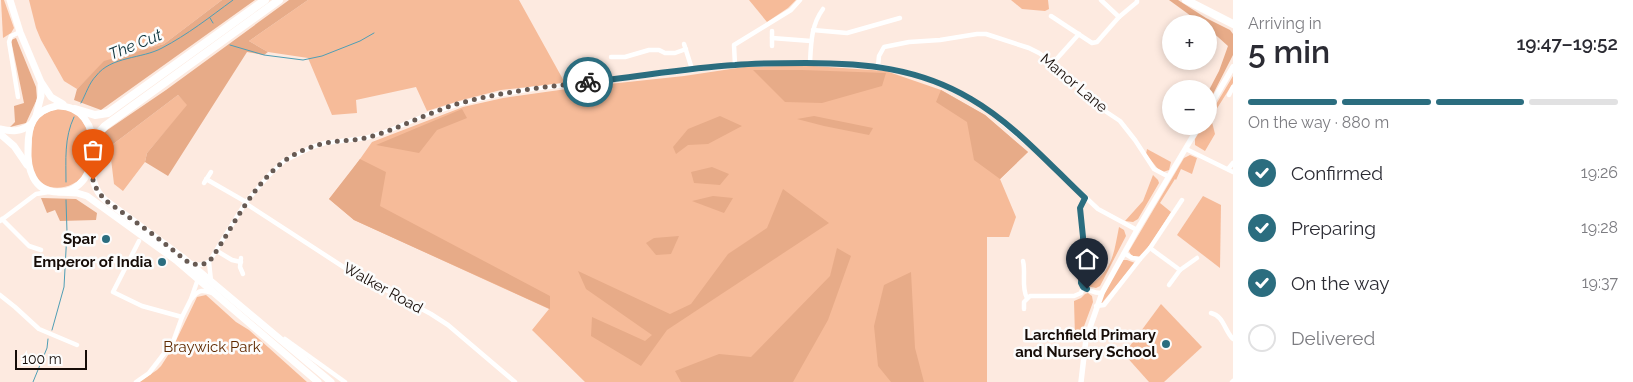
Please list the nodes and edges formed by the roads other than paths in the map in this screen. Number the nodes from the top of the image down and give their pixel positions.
1 (10, 0) edge
2 (265, 0) edge
3 (279, 0) edge
4 (800, 0) edge
5 (1101, 0) edge
6 (1137, 0) edge
7 (1186, 0) edge
8 (823, 9) dead end
9 (1051, 16) dead end
10 (900, 18) dead end
11 (1120, 18) junction
12 (1233, 24) edge
13 (813, 30) junction
14 (772, 31) dead end
15 (20, 32) junction
16 (1079, 34) junction
17 (772, 38) junction
18 (811, 42) junction
19 (772, 46) dead end
20 (611, 57) dead end
21 (810, 63) junction
22 (1053, 63) junction
23 (735, 64) junction
24 (878, 66) junction
25 (692, 69) junction
26 (1231, 70) edge
27 (41, 82) junction
28 (1233, 87) edge
29 (1217, 94) edge
30 (1229, 95) dead end
31 (18, 97) dead end
32 (74, 108) junction
33 (36, 116) junction
34 (31, 124) junction
35 (0, 129) edge
36 (0, 134) edge
37 (1194, 135) edge
38 (93, 144) junction
39 (1186, 149) junction
40 (92, 162) junction
41 (1233, 163) edge
42 (1228, 169) junction
43 (29, 170) junction
44 (211, 172) dead end
45 (1233, 172) edge
46 (1169, 177) junction
47 (34, 179) junction
48 (58, 192) junction
49 (36, 194) junction
50 (1085, 198) junction
51 (1182, 200) dead end
52 (246, 202) junction
53 (1, 220) edge
54 (1137, 230) junction
55 (139, 241) dead end
56 (1150, 248) junction
57 (34, 249) junction
58 (41, 250) dead end
59 (217, 251) junction
60 (1124, 253) junction
61 (32, 256) dead end
62 (1197, 258) dead end
63 (1140, 259) junction
64 (1023, 261) dead end
65 (209, 262) junction
66 (189, 263) junction
67 (1180, 270) junction
68 (243, 274) dead end
69 (198, 279) junction
70 (210, 281) junction
71 (1169, 285) dead end
72 (1083, 287) junction
73 (1102, 293) junction
74 (215, 294) junction
75 (0, 295) edge
76 (1027, 298) junction
77 (191, 299) junction
78 (1096, 306) junction
79 (1024, 309) dead end
80 (1211, 313) dead end
81 (182, 317) junction
82 (255, 318) junction
83 (1233, 338) edge
84 (77, 345) dead end
85 (136, 382) edge
86 (318, 382) edge
87 (331, 382) edge
88 (345, 382) edge
89 (515, 382) edge
90 (1081, 382) edge

1 - 15 main road
2 - 32 highway
3 - 38 highway
4 - 23 street
5 - 11 street
6 - 11 street
7 - 12 highway
8 - 13 street
9 - 16 street
10 - 13 street
11 - 16 street
13 - 18 street
14 - 17 street
15 - 27 main road
15 - 31 street
16 - 22 street
17 - 18 street
17 - 19 street
18 - 21 street
20 - 25 street
21 - 23 street
21 - 24 street
22 - 24 street, Manor Lane
22 - 46 street, Manor Lane
23 - 25 street
24 - 50 street
25 - 52 street
26 - 29 street
27 - 32 main road
27 - 33 main road
28 - 30 street
32 - 33 main road
32 - 38 main road
33 - 34 main road
34 - 35 main road
34 - 43 main road
36 - 43 main road
37 - 39 street
38 - 40 main road
39 - 42 street
39 - 46 street
40 - 48 main road
40 - 66 main road
41 - 42 street
42 - 45 street
43 - 47 main road
44 - 52 street, Walker Road
46 - 54 street
47 - 48 main road
47 - 49 street
48 - 49 street
48 - 69 main road
49 - 53 street
50 - 54 street
50 - 72 street
51 - 56 street
52 - 59 street
52 - 89 street, Walker Road
53 - 57 street
54 - 60 street
55 - 81 street
56 - 63 street
56 - 67 street
57 - 58 street
57 - 61 street
59 - 65 street
59 - 68 street
60 - 63 street
60 - 73 street
62 - 67 street
63 - 78 street
64 - 76 street
65 - 66 street
65 - 70 street
66 - 70 main road
67 - 71 street
69 - 74 main road
69 - 77 street
70 - 82 main road
72 - 73 street
72 - 76 street
73 - 78 street
74 - 77 street
74 - 86 main road
75 - 84 street
76 - 79 street
77 - 81 street
78 - 90 street
80 - 83 street
81 - 85 street
82 - 87 main road
82 - 88 street

